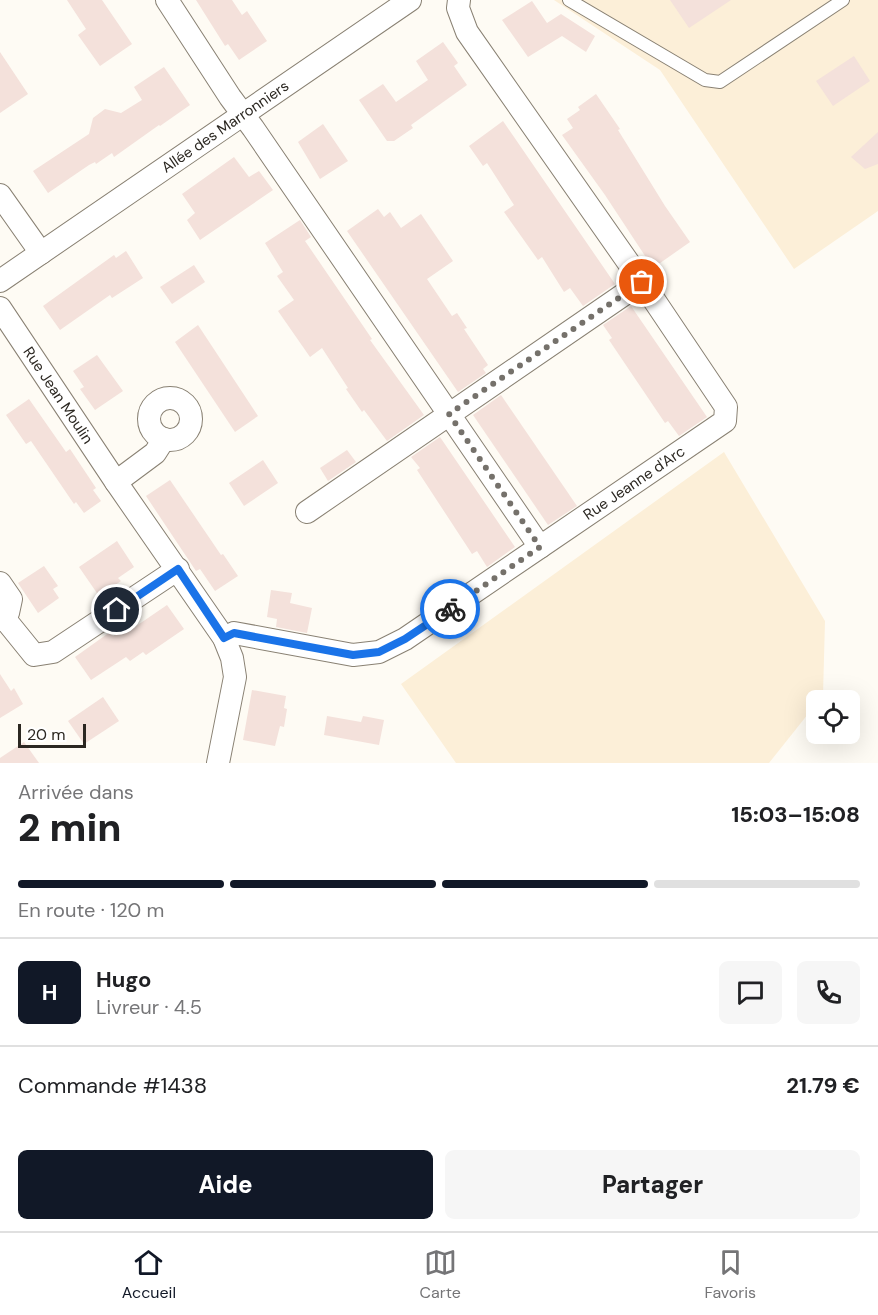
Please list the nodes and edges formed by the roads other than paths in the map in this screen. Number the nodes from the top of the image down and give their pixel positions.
1 (167, 0) edge
2 (410, 0) edge
3 (459, 0) edge
4 (569, 0) edge
5 (843, 0) edge
6 (242, 115) junction
7 (0, 195) edge
8 (41, 253) junction
9 (0, 280) edge
10 (642, 282) junction
11 (0, 308) edge
12 (449, 414) junction
13 (164, 439) dead end
14 (116, 482) junction
15 (307, 512) dead end
16 (540, 547) junction
17 (178, 569) junction
18 (0, 583) edge
19 (2, 619) edge
20 (224, 638) junction
21 (218, 763) edge

1 - 6 street
2 - 6 street, Allée des Marronniers
3 - 10 street, Rue Jeanne d'Arc
4 - 5 lane
6 - 8 street, Allée des Marronniers
6 - 12 street
7 - 8 street
8 - 9 street, Allée des Marronniers
10 - 12 street
10 - 16 street, Rue Jeanne d'Arc
11 - 14 street, Rue Jean Moulin
12 - 15 street
12 - 16 street
13 - 14 street
14 - 17 street, Rue Jean Moulin
16 - 20 street
17 - 19 street
17 - 20 street, Rue Jean Moulin
18 - 19 street
20 - 21 street, Rue Jean Moulin

